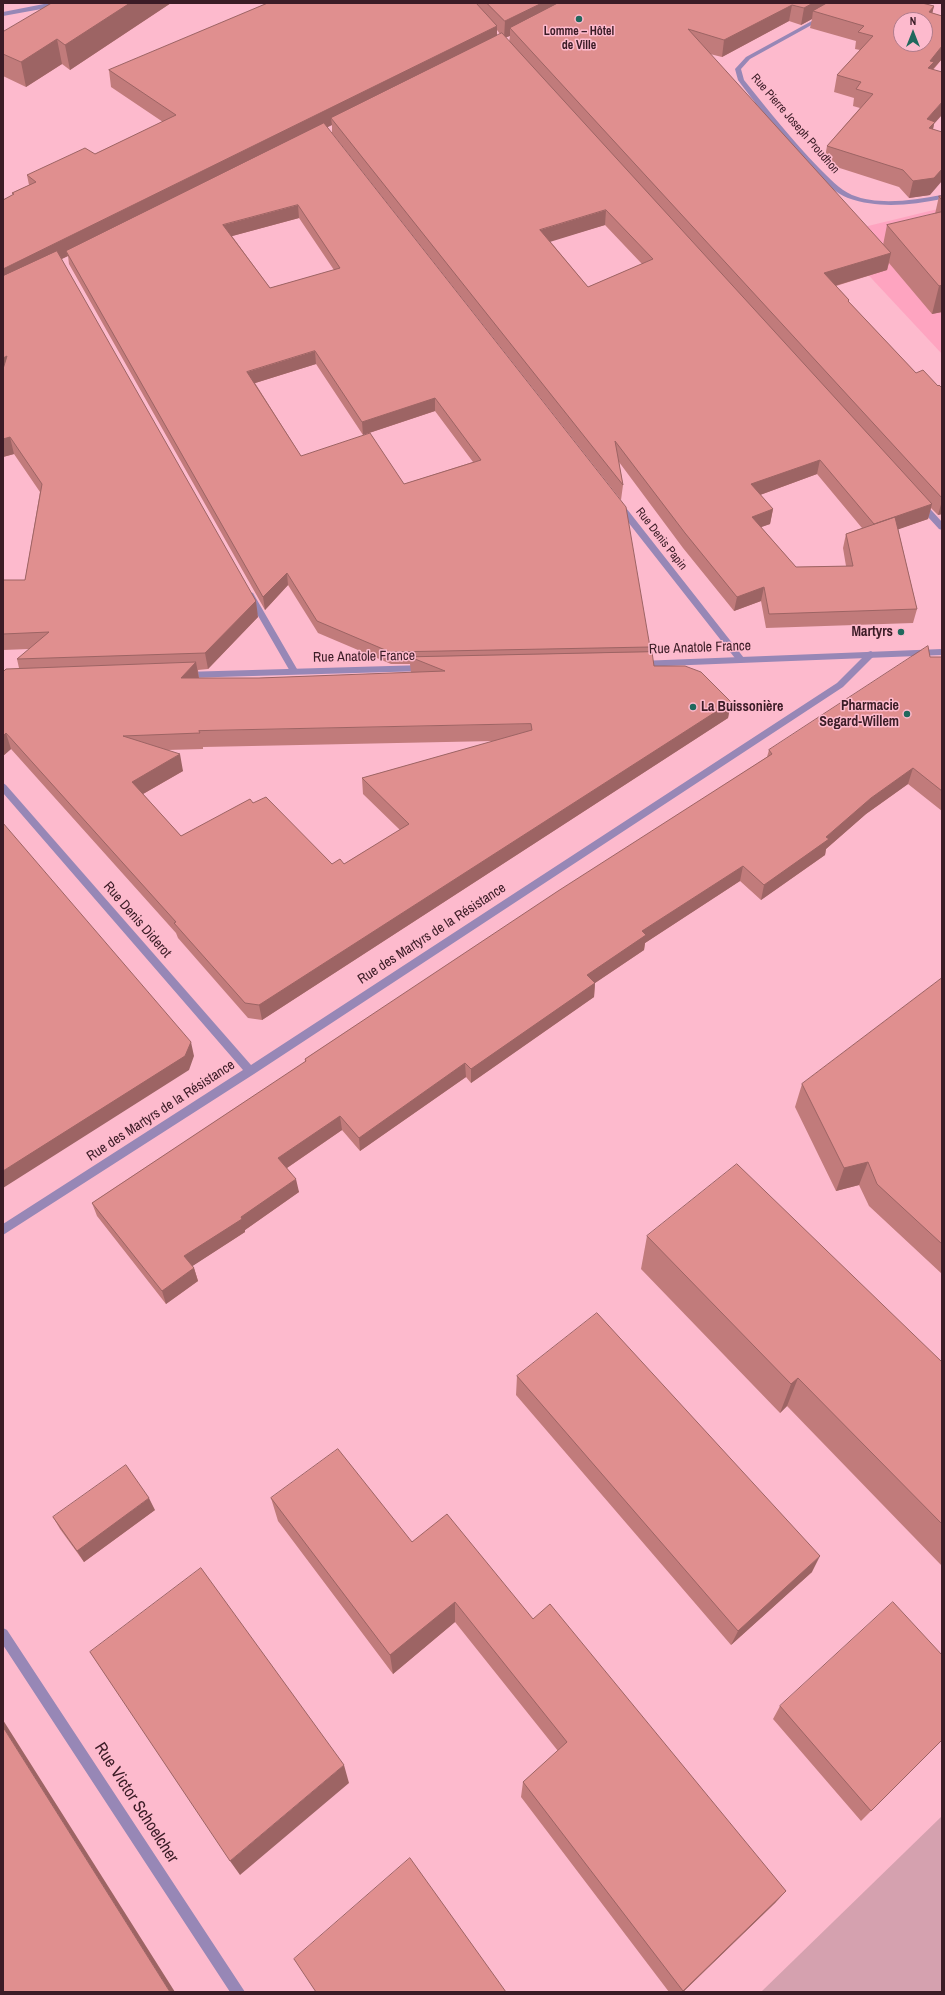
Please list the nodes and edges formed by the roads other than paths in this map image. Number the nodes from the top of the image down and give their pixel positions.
1 (54, 3) edge
2 (830, 13) edge
3 (3, 14) edge
4 (942, 197) edge
5 (915, 498) edge
6 (616, 501) edge
7 (942, 527) edge
8 (245, 586) edge
9 (942, 652) edge
10 (871, 654) junction
11 (741, 660) junction
12 (630, 664) edge
13 (434, 668) edge
14 (294, 671) junction
15 (176, 675) edge
16 (3, 787) edge
17 (250, 1071) junction
18 (3, 1230) edge
19 (3, 1634) edge
20 (238, 1992) edge

1 - 3 street
2 - 4 street, Rue Pierre Joseph Proudhon
5 - 7 street
6 - 11 street, Rue Denis Papin
8 - 14 street
9 - 10 street, Rue Anatole France
10 - 11 street, Rue Anatole France
10 - 17 street, Rue des Martyrs de la Résistance
11 - 12 street, Rue Anatole France
13 - 14 street, Rue Anatole France
14 - 15 street, Rue Anatole France
16 - 17 street, Rue Denis Diderot
17 - 18 street, Rue des Martyrs de la Résistance
19 - 20 street, Rue Victor Schoelcher

